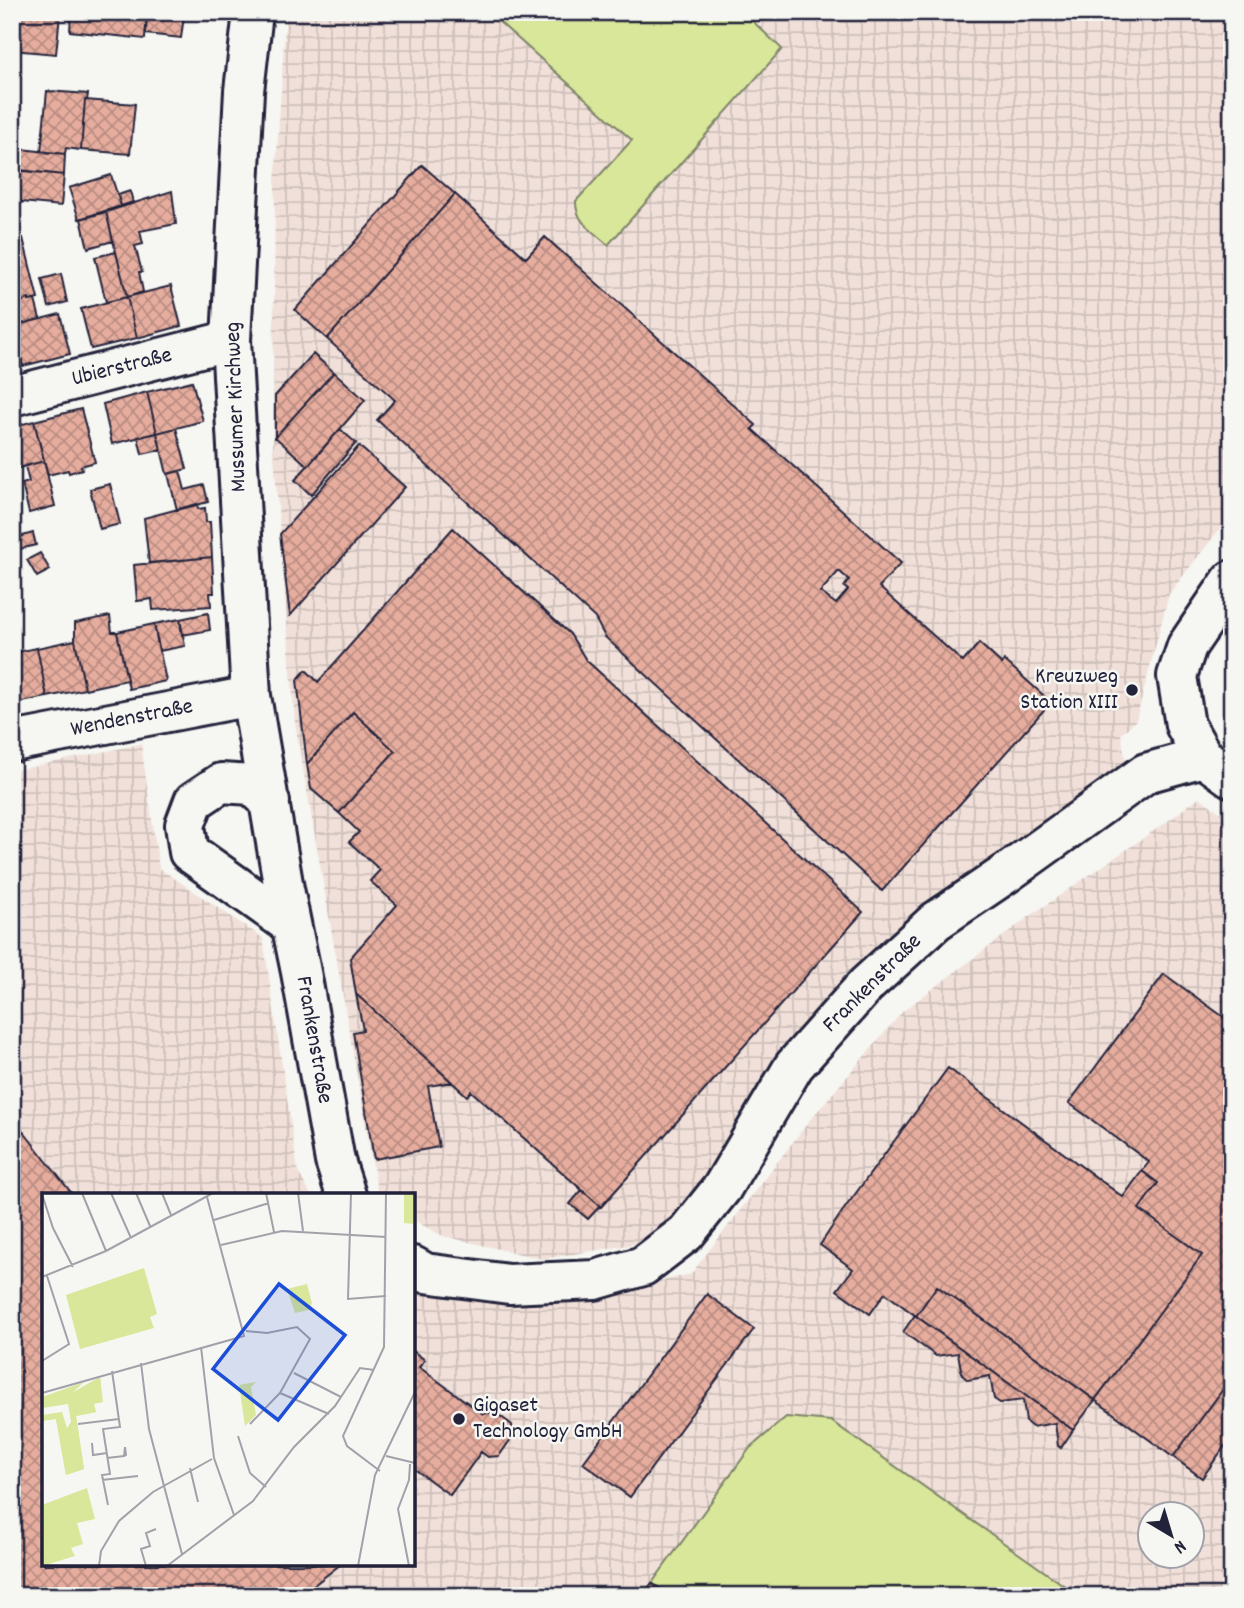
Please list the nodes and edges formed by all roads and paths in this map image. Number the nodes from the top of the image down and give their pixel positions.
1 (253, 12) edge
2 (231, 340) junction
3 (12, 396) edge
4 (1232, 580) edge
5 (251, 696) junction
6 (12, 742) edge
7 (1217, 767) edge
8 (270, 802) junction
9 (292, 925) junction
10 (345, 1193) edge
11 (415, 1267) edge

1 - 2 street, Mussumer Kirchweg
2 - 3 street, Ubierstraße
2 - 5 street, Mussumer Kirchweg
4 - 7 street, Frankenstraße
5 - 6 street, Wendenstraße
5 - 8 street, Mussumer Kirchweg
7 - 11 street, Frankenstraße
8 - 9 street, Frankenstraße
8 - 9 street
9 - 10 street, Frankenstraße

